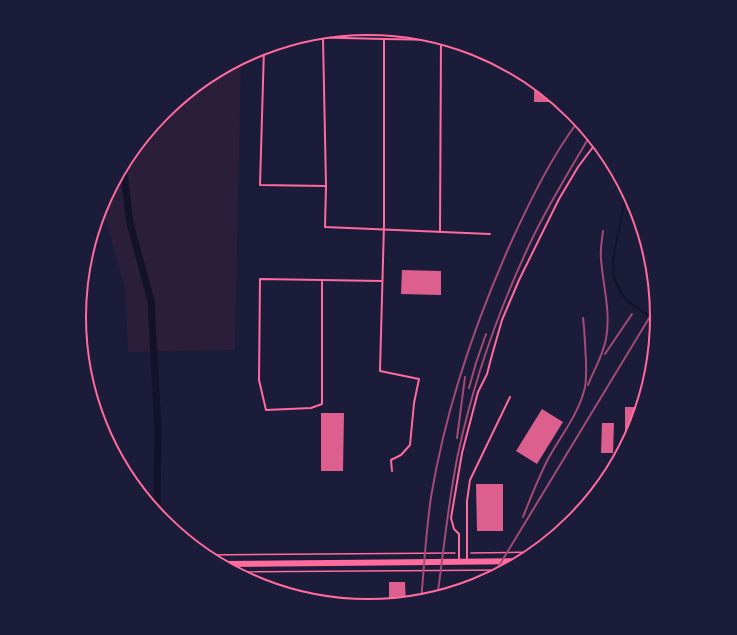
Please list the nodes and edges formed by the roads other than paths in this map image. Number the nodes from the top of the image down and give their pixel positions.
1 (330, 37) edge
2 (323, 38) edge
3 (384, 39) junction
4 (422, 40) edge
5 (441, 45) edge
6 (264, 56) edge
7 (594, 147) edge
8 (326, 186) junction
9 (384, 230) junction
10 (440, 232) junction
11 (490, 234) dead end
12 (322, 280) junction
13 (382, 281) junction
14 (510, 398) dead end
15 (392, 471) dead end
16 (511, 561) edge
17 (459, 562) junction
18 (467, 562) junction
19 (231, 564) edge

1 - 3 lane
2 - 8 lane
3 - 4 lane
3 - 9 lane
5 - 10 lane
6 - 8 lane
7 - 17 lane
8 - 9 lane
9 - 10 lane
9 - 13 lane
10 - 11 lane
12 - 12 lane
12 - 13 lane
13 - 15 lane
14 - 18 lane
16 - 18 main road
17 - 18 main road
17 - 19 main road

